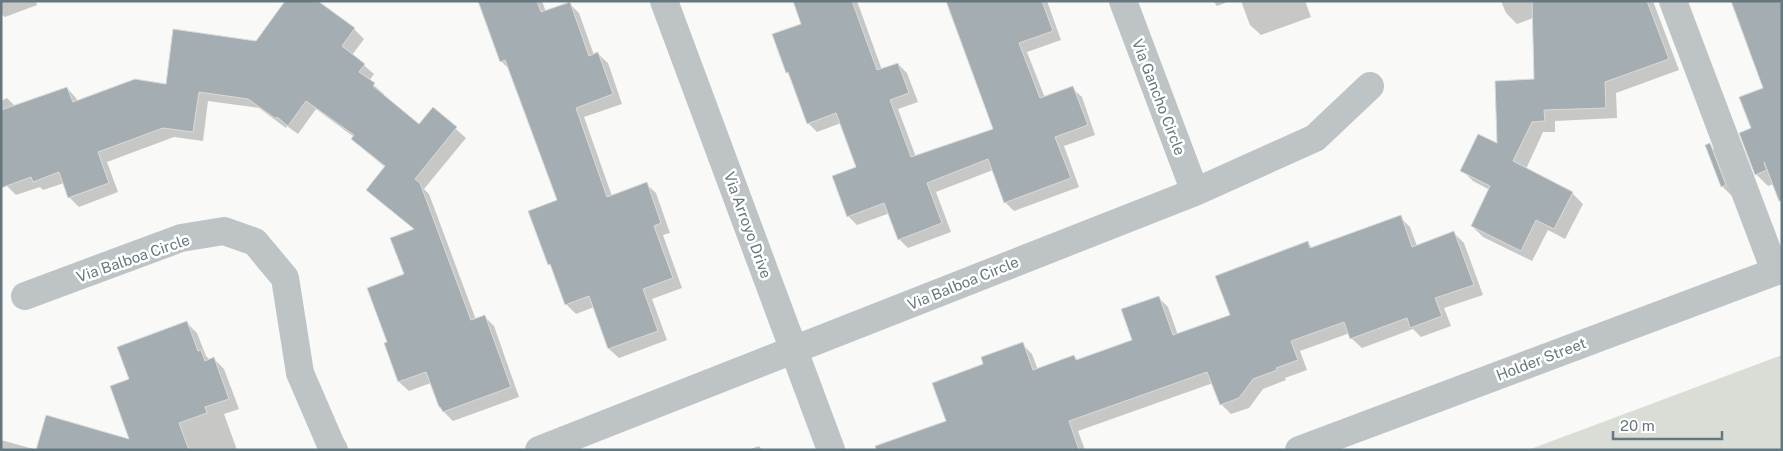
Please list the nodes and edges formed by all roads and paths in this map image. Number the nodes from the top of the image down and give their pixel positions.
1 (664, 1) edge
2 (1123, 1) edge
3 (1673, 1) edge
4 (1370, 86) dead end
5 (1195, 192) junction
6 (1778, 270) edge
7 (25, 296) dead end
8 (795, 350) junction
9 (334, 450) edge
10 (539, 450) edge
11 (831, 450) edge
12 (1299, 450) edge

1 - 8 street, Via Arroyo Drive
2 - 5 street, Via Gancho Circle
3 - 6 street
4 - 5 street, Via Balboa Circle
5 - 8 street, Via Balboa Circle
6 - 12 street, Holder Street
7 - 9 street, Via Balboa Circle
8 - 10 street, Via Balboa Circle
8 - 11 street, Via Arroyo Drive

